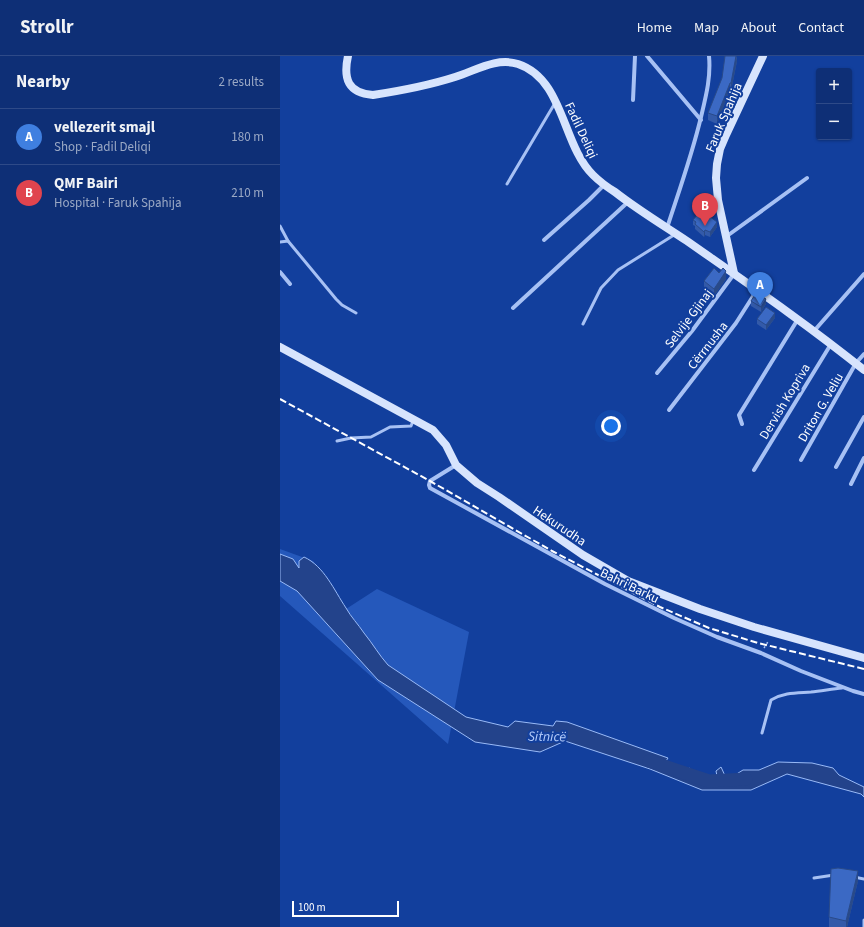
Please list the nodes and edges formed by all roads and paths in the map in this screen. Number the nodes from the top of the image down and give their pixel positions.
1 (348, 56) edge
2 (635, 56) edge
3 (647, 56) edge
4 (709, 56) edge
5 (763, 56) edge
6 (633, 100) dead end
7 (556, 102) junction
8 (700, 120) junction
9 (807, 178) dead end
10 (507, 184) dead end
11 (605, 185) junction
12 (628, 202) junction
13 (280, 226) edge
14 (667, 228) junction
15 (676, 234) junction
16 (726, 236) junction
17 (544, 240) dead end
18 (280, 242) edge
19 (288, 242) junction
20 (280, 272) edge
21 (734, 274) junction
22 (864, 274) edge
23 (290, 284) dead end
24 (757, 290) junction
25 (513, 308) dead end
26 (356, 313) dead end
27 (799, 319) junction
28 (583, 324) dead end
29 (814, 331) junction
30 (831, 344) junction
31 (280, 347) edge
32 (864, 354) edge
33 (856, 364) junction
34 (864, 370) edge
35 (657, 373) dead end
36 (668, 410) dead end
37 (864, 417) edge
38 (414, 420) junction
39 (742, 424) dead end
40 (337, 441) dead end
41 (864, 458) edge
42 (801, 460) dead end
43 (456, 466) junction
44 (836, 467) dead end
45 (754, 470) dead end
46 (851, 484) dead end
47 (773, 633) junction
48 (761, 653) junction
49 (864, 658) edge
50 (844, 687) junction
51 (864, 694) edge
52 (762, 733) dead end
53 (839, 875) edge
54 (851, 876) edge
55 (814, 878) dead end
56 (864, 878) edge
57 (864, 920) edge
58 (864, 926) edge

1 - 7 street, Fadil Deliqi
2 - 6 street
3 - 8 street
4 - 8 street
5 - 16 street, Faruk Spahija
7 - 10 lane
7 - 11 street, Fadil Deliqi
8 - 14 street
9 - 16 street
11 - 12 street, Fadil Deliqi
11 - 17 street
12 - 14 street, Fadil Deliqi
12 - 25 street
13 - 19 lane
14 - 15 street, Fadil Deliqi
15 - 21 street, Fadil Deliqi
15 - 28 lane
16 - 21 street, Faruk Spahija
18 - 19 lane
19 - 26 lane
20 - 23 street
21 - 24 street, Fadil Deliqi
21 - 35 street, Selvije Gjinaj
22 - 29 street
24 - 27 street, Fadil Deliqi
24 - 36 street, Cërrnusha
27 - 29 street, Fadil Deliqi
27 - 39 street
29 - 30 street, Fadil Deliqi
30 - 33 street, Fadil Deliqi
30 - 45 street, Dervish Kopriva
31 - 38 street, Hekurudha
32 - 33 street
33 - 34 street, Fadil Deliqi
33 - 42 street, Driton G. Veliu
37 - 44 street
38 - 40 lane
38 - 43 street, Hekurudha
41 - 46 street
43 - 47 street, Hekurudha
43 - 48 street, Bahri Barku
47 - 48 path
47 - 49 street, Hekurudha
48 - 50 street, Bahri Barku
50 - 51 street, Bahri Barku
50 - 52 lane
53 - 55 lane
54 - 56 lane
57 - 58 lane

